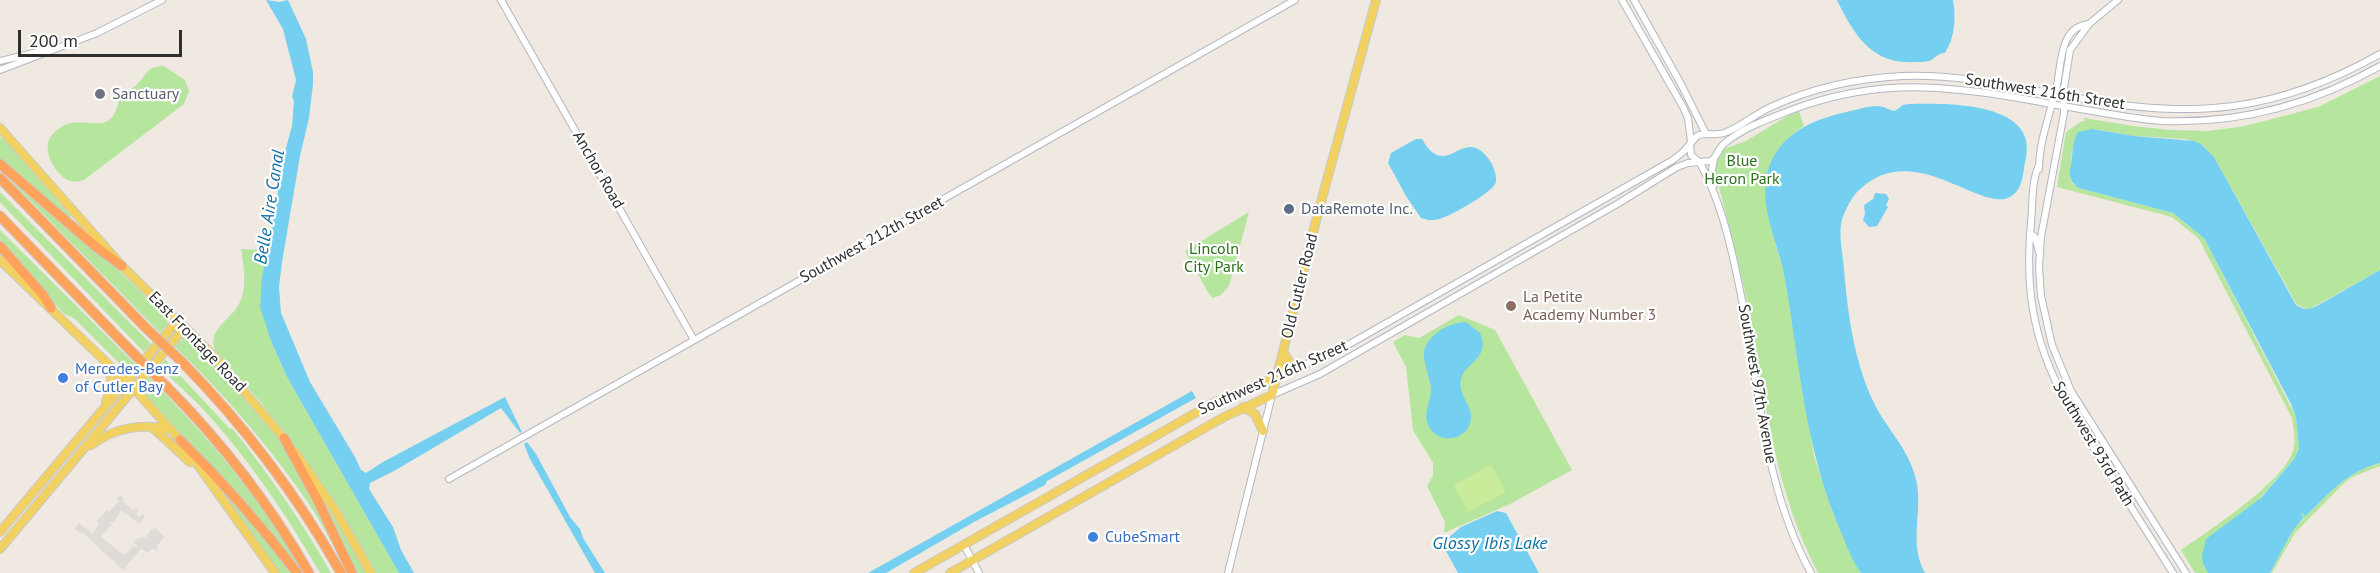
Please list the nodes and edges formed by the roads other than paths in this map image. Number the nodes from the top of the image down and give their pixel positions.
1 (162, 0) edge
2 (501, 0) edge
3 (1295, 0) edge
4 (1376, 0) edge
5 (1622, 0) edge
6 (1634, 0) edge
7 (2118, 0) edge
8 (2089, 24) junction
9 (57, 48) junction
10 (2380, 54) edge
11 (0, 61) edge
12 (2380, 66) edge
13 (0, 70) edge
14 (2054, 94) junction
15 (2064, 96) junction
16 (2051, 104) junction
17 (2064, 106) junction
18 (0, 128) edge
19 (1708, 134) junction
20 (1691, 142) junction
21 (1719, 150) junction
22 (1714, 159) junction
23 (1700, 162) junction
24 (0, 164) edge
25 (0, 178) edge
26 (1714, 191) junction
27 (0, 216) edge
28 (2031, 233) junction
29 (0, 246) edge
30 (2039, 252) junction
31 (0, 260) edge
32 (122, 266) junction
33 (51, 308) junction
34 (178, 320) junction
35 (185, 327) junction
36 (694, 340) junction
37 (1283, 352) junction
38 (103, 360) junction
39 (1300, 368) junction
40 (1278, 376) junction
41 (126, 382) junction
42 (134, 389) junction
43 (1272, 395) junction
44 (1243, 407) junction
45 (102, 410) junction
46 (151, 426) junction
47 (170, 429) junction
48 (1263, 431) junction
49 (284, 438) junction
50 (180, 440) junction
51 (82, 451) junction
52 (449, 479) dead end
53 (215, 490) junction
54 (0, 532) edge
55 (964, 545) junction
56 (0, 549) edge
57 (972, 560) junction
58 (275, 573) edge
59 (297, 573) edge
60 (309, 573) edge
61 (341, 573) edge
62 (352, 573) edge
63 (371, 573) edge
64 (914, 573) edge
65 (950, 573) edge
66 (979, 573) edge
67 (1228, 573) edge
68 (1811, 573) edge
69 (2174, 573) edge
70 (2186, 573) edge

1 - 9 street
2 - 36 street, Anchor Road
3 - 36 street, Southwest 212th Street
4 - 37 main road, Old Cutler Road
5 - 20 street
6 - 19 street
7 - 8 street
8 - 14 street, Southwest 93rd Path
8 - 15 street, Southwest 93rd Path
9 - 11 street
9 - 13 street
10 - 15 street, Southwest 216th Street
12 - 17 street, Southwest 216th Street
14 - 15 street, Southwest 216th Street
14 - 16 street, Southwest 93rd Path
14 - 19 street, Southwest 216th Street
15 - 17 street, Southwest 93rd Path
16 - 17 street, Southwest 216th Street
16 - 21 street, Southwest 216th Street
16 - 28 street, Southwest 93rd Path
17 - 30 street, Southwest 93rd Path
18 - 32 main road, East Frontage Road
19 - 20 street
19 - 21 street
20 - 23 street
20 - 39 street, Southwest 216th Street
21 - 22 street
22 - 23 street
22 - 26 street, Southwest 97th Avenue
23 - 26 street, Southwest 97th Avenue
23 - 43 street, Southwest 216th Street
24 - 32 highway
25 - 61 highway, bridge
26 - 68 street, Southwest 97th Avenue
27 - 60 highway, bridge
28 - 30 street
28 - 69 street, Southwest 93rd Path
29 - 33 highway
30 - 70 street, Southwest 93rd Path
31 - 33 main road
32 - 34 main road, East Frontage Road
33 - 38 main road
34 - 35 main road, East Frontage Road
34 - 41 main road
35 - 42 main road
35 - 49 main road, East Frontage Road
36 - 52 street, Southwest 212th Street
37 - 39 main road
37 - 40 main road, Old Cutler Road
38 - 41 main road
38 - 45 main road
39 - 40 street, Southwest 216th Street
40 - 43 main road, Old Cutler Road
40 - 55 main road, Southwest 216th Street
41 - 42 main road
41 - 45 main road
42 - 47 main road
42 - 51 main road
43 - 44 main road, Southwest 216th Street
43 - 48 street, Old Cutler Road
44 - 48 main road
44 - 57 main road, Southwest 216th Street
45 - 54 main road
46 - 47 main road
46 - 51 main road
46 - 53 main road
47 - 50 main road
48 - 67 street, Old Cutler Road
49 - 62 highway
49 - 63 main road, East Frontage Road
50 - 53 main road
50 - 59 highway
51 - 56 main road
53 - 58 main road
55 - 57 street
55 - 64 main road, Southwest 216th Street
57 - 65 main road, Southwest 216th Street
57 - 66 street

